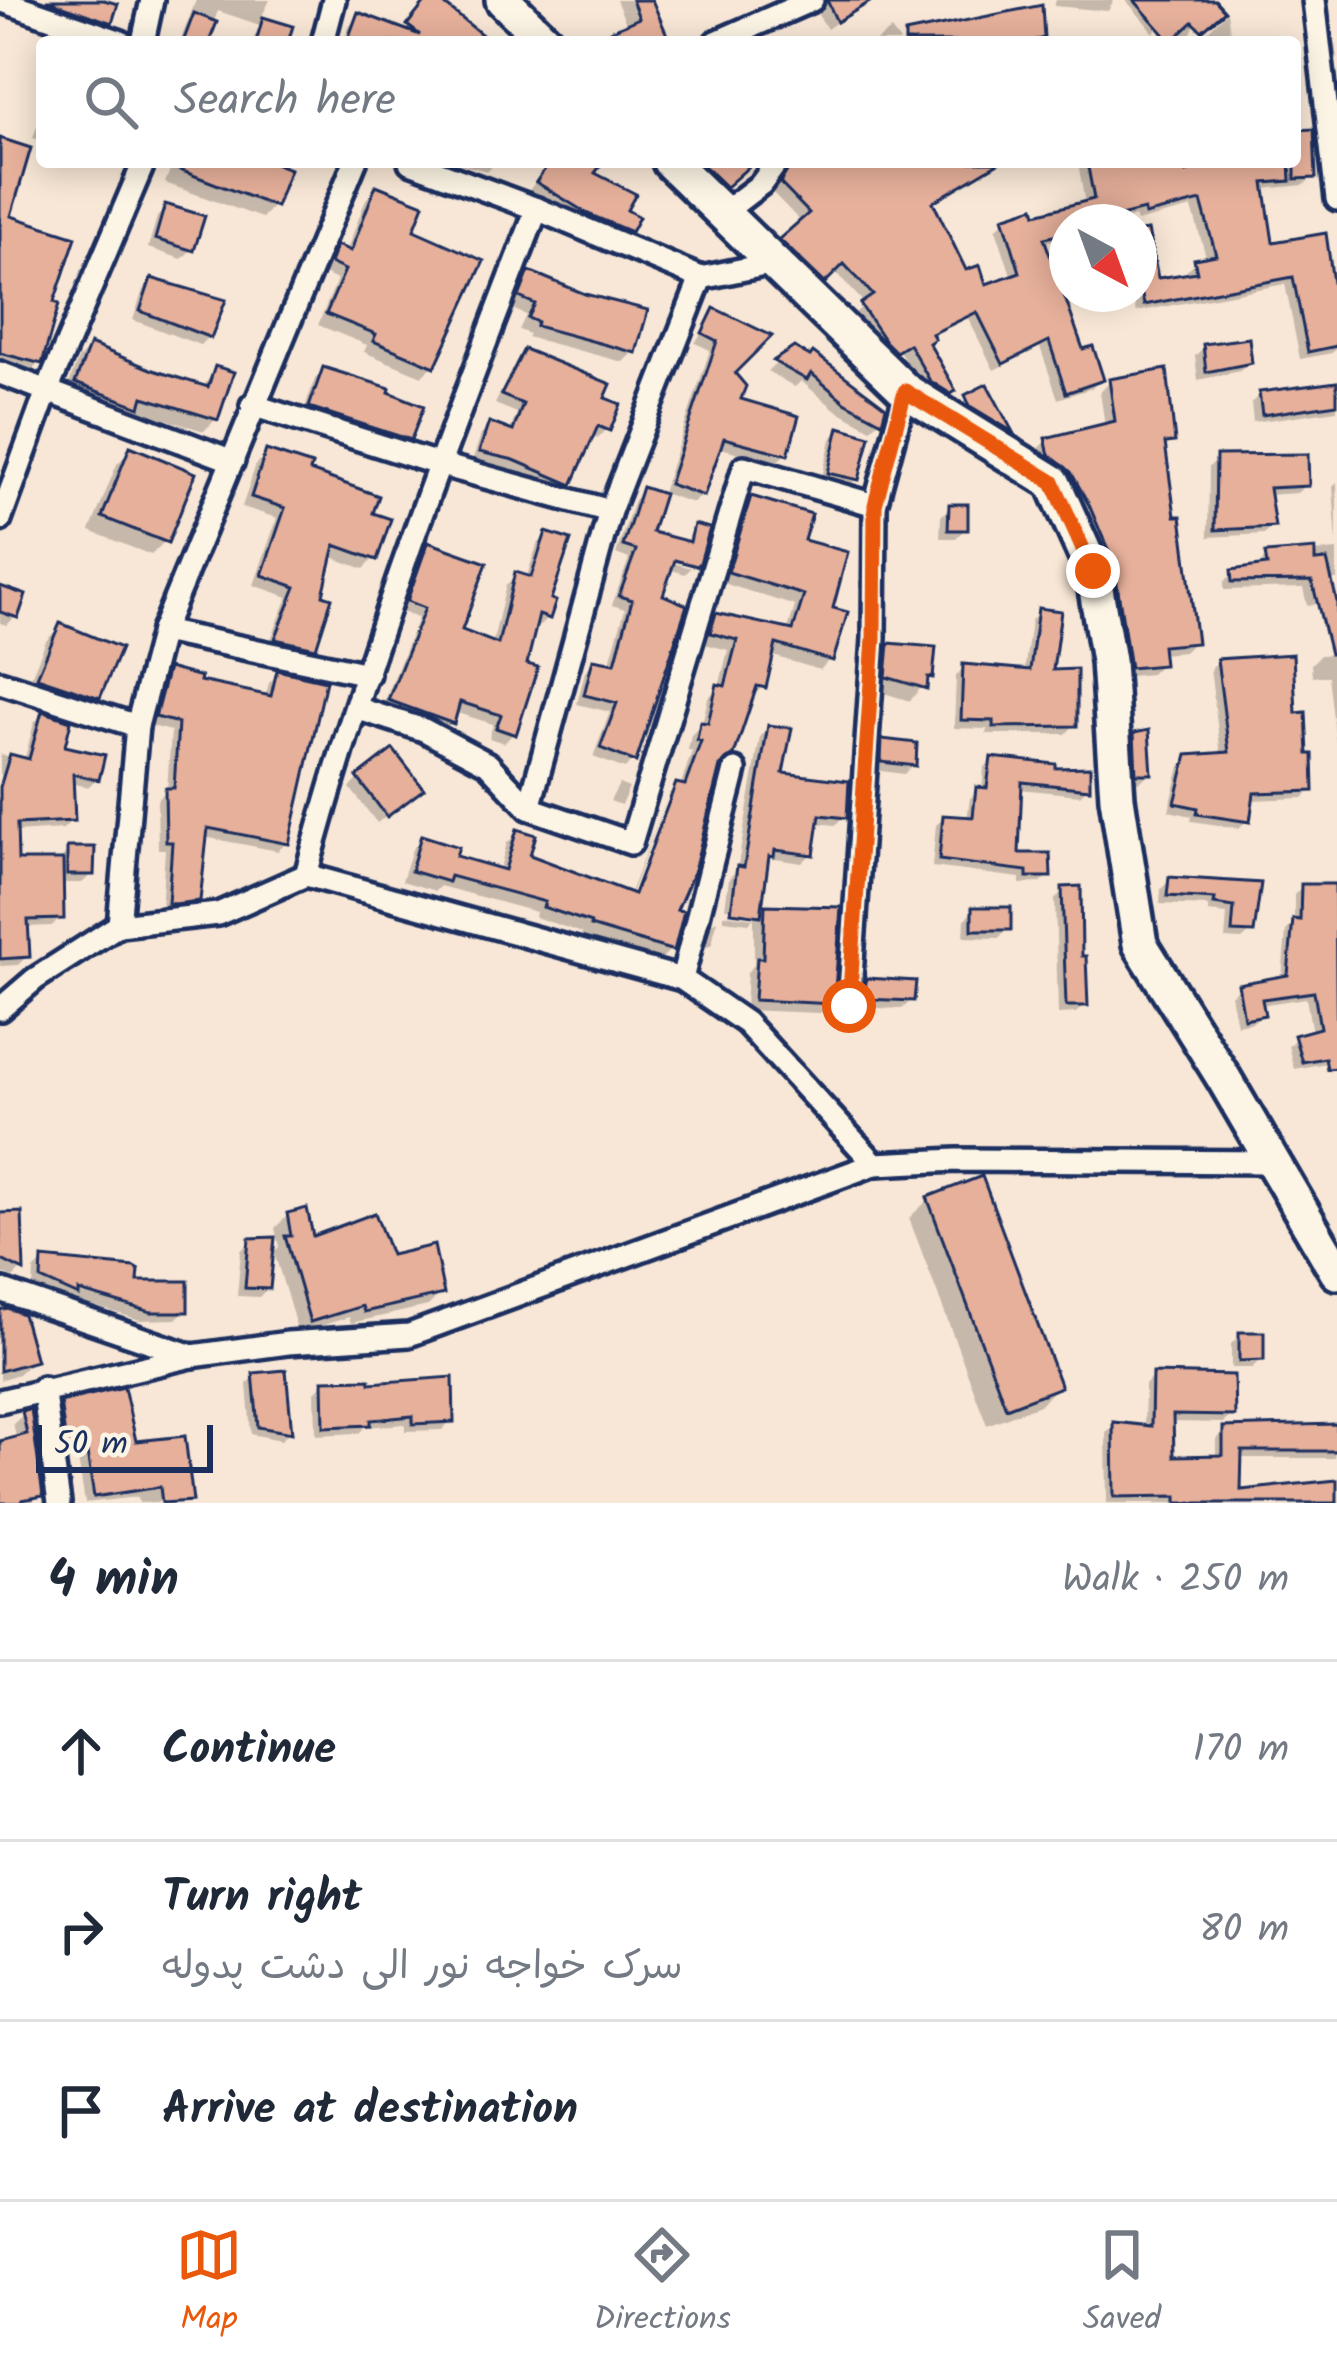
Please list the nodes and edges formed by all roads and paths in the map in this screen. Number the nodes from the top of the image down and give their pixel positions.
1 (0, 0) edge
2 (152, 0) edge
3 (334, 0) edge
4 (503, 0) edge
5 (812, 0) edge
6 (1314, 0) edge
7 (104, 36) edge
8 (144, 36) edge
9 (325, 36) edge
10 (540, 36) edge
11 (730, 36) edge
12 (141, 168) edge
13 (352, 168) edge
14 (426, 168) edge
15 (676, 168) edge
16 (773, 168) edge
17 (1337, 199) edge
18 (537, 209) junction
19 (723, 213) junction
20 (774, 263) junction
21 (701, 278) junction
22 (0, 373) edge
23 (46, 391) junction
24 (905, 391) junction
25 (252, 405) junction
26 (233, 461) junction
27 (438, 464) junction
28 (875, 505) junction
29 (610, 511) junction
30 (0, 520) edge
31 (162, 631) junction
32 (368, 674) junction
33 (0, 682) edge
34 (356, 708) junction
35 (136, 726) junction
36 (735, 770) dead end
37 (530, 808) junction
38 (306, 875) junction
39 (118, 925) junction
40 (682, 979) junction
41 (849, 1006) dead end
42 (0, 1009) edge
43 (1272, 1162) junction
44 (875, 1164) junction
45 (1337, 1272) edge
46 (0, 1290) edge
47 (192, 1356) junction
48 (43, 1388) junction
49 (0, 1401) edge
50 (59, 1503) edge

1 - 7 street
2 - 8 street
3 - 9 street
4 - 10 main road
5 - 11 street
6 - 17 street
12 - 23 street
13 - 25 street
14 - 18 street
15 - 19 main road
16 - 19 street
18 - 21 street
18 - 27 street
19 - 20 main road
20 - 21 street
20 - 24 main road
21 - 29 street
22 - 23 street
23 - 26 street
23 - 30 street
24 - 28 street
24 - 43 main road
25 - 26 street
25 - 27 street
26 - 31 street
27 - 29 street
27 - 32 street
28 - 37 street
28 - 41 street
29 - 37 street
31 - 32 street
31 - 35 street
32 - 34 street
33 - 35 street
34 - 37 street
34 - 38 street
35 - 39 street
36 - 40 street
38 - 39 street
38 - 40 street
39 - 42 street
40 - 44 street
43 - 44 street
43 - 45 main road
44 - 47 street
46 - 47 street
47 - 48 street
48 - 49 street
48 - 50 street

